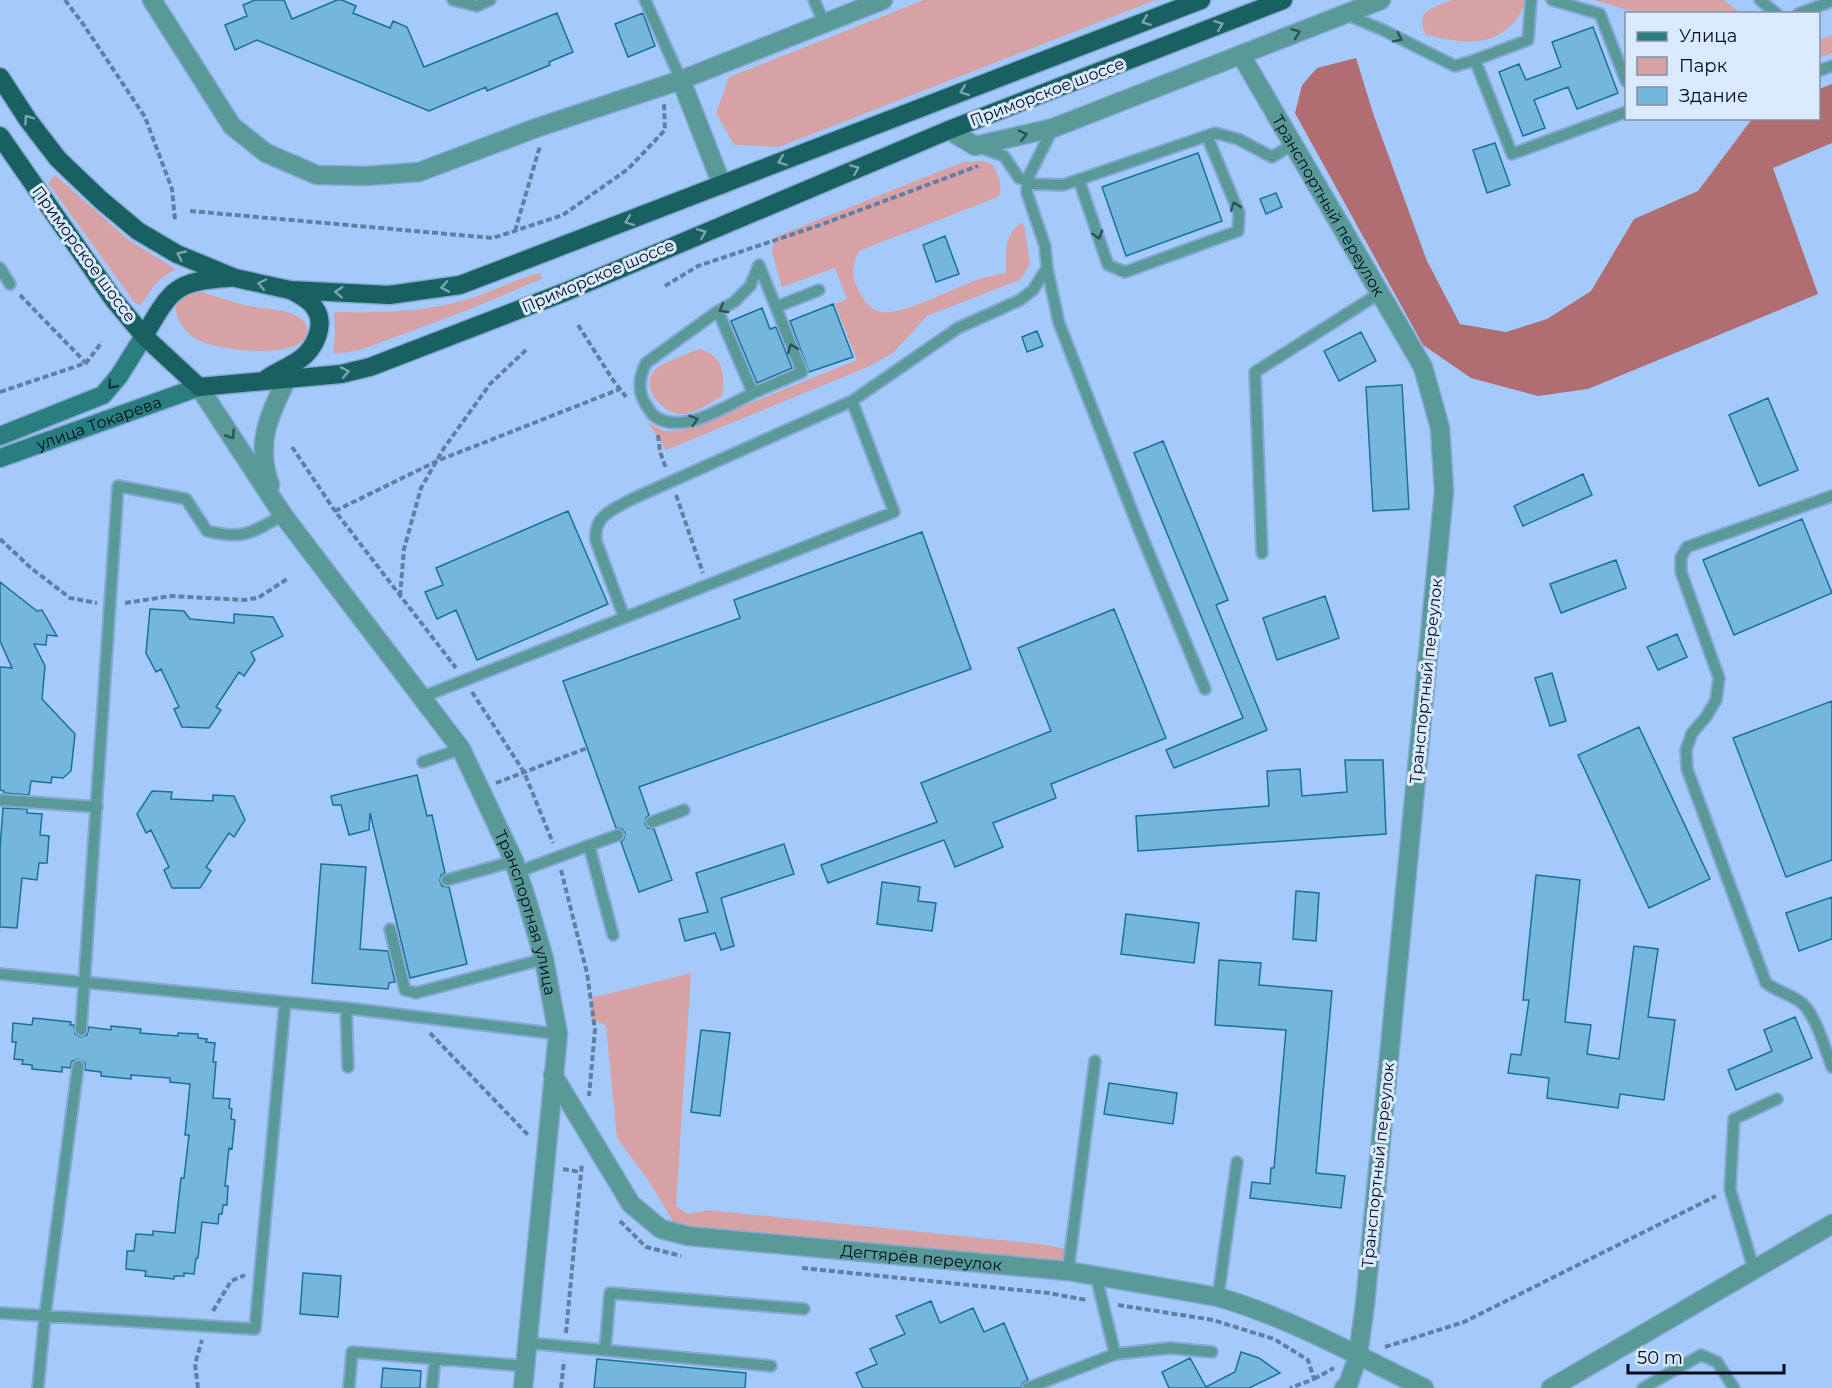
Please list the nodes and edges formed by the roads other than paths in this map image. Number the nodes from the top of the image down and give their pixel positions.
1 (152, 0) edge
2 (453, 0) edge
3 (490, 0) edge
4 (645, 0) edge
5 (814, 0) edge
6 (883, 0) edge
7 (1201, 0) edge
8 (1283, 0) edge
9 (1381, 0) edge
10 (1531, 0) edge
11 (1552, 0) edge
12 (1760, 0) edge
13 (1832, 1) edge
14 (1775, 12) edge
15 (1803, 12) edge
16 (1345, 14) junction
17 (824, 23) junction
18 (1241, 55) junction
19 (1475, 60) junction
20 (0, 77) edge
21 (1625, 78) edge
22 (681, 80) junction
23 (1625, 112) edge
24 (1053, 128) junction
25 (949, 130) junction
26 (0, 136) edge
27 (1207, 136) junction
28 (1294, 144) junction
29 (975, 146) junction
30 (1027, 180) junction
31 (1079, 180) junction
32 (722, 185) junction
33 (0, 268) edge
34 (1047, 268) junction
35 (235, 278) junction
36 (10, 284) road end
37 (290, 290) junction
38 (819, 290) dead end
39 (1380, 294) junction
40 (776, 307) junction
41 (718, 311) junction
42 (144, 336) junction
43 (287, 379) junction
44 (261, 381) junction
45 (199, 387) junction
46 (753, 393) junction
47 (852, 401) junction
48 (0, 436) edge
49 (0, 458) edge
50 (1832, 496) edge
51 (280, 511) junction
52 (1262, 553) dead end
53 (624, 617) junction
54 (1205, 689) dead end
55 (422, 697) junction
56 (461, 749) junction
57 (423, 762) dead end
58 (0, 800) edge
59 (97, 807) junction
60 (684, 810) dead end
61 (652, 822) dead end
62 (618, 835) dead end
63 (589, 845) junction
64 (515, 866) junction
65 (447, 880) dead end
66 (390, 929) dead end
67 (613, 935) dead end
68 (544, 959) junction
69 (0, 974) edge
70 (85, 981) junction
71 (285, 1003) junction
72 (346, 1008) junction
73 (81, 1030) dead end
74 (558, 1034) junction
75 (1095, 1061) dead end
76 (78, 1066) dead end
77 (348, 1067) dead end
78 (1832, 1067) edge
79 (553, 1075) junction
80 (1777, 1099) dead end
81 (1237, 1161) dead end
82 (1832, 1224) edge
83 (1754, 1270) junction
84 (1068, 1271) junction
85 (1096, 1276) junction
86 (1218, 1297) junction
87 (804, 1309) dead end
88 (0, 1312) edge
89 (45, 1315) junction
90 (528, 1343) junction
91 (605, 1350) junction
92 (1212, 1352) dead end
93 (1115, 1354) junction
94 (1358, 1356) junction
95 (435, 1359) junction
96 (525, 1366) junction
97 (771, 1366) dead end
98 (38, 1388) edge
99 (349, 1388) edge
100 (432, 1388) edge
101 (523, 1388) edge
102 (1028, 1388) edge
103 (1344, 1388) edge
104 (1424, 1388) edge
105 (1551, 1388) edge
106 (1643, 1388) edge
107 (1734, 1388) edge

1 - 22 street
2 - 3 lane
4 - 22 lane
5 - 17 lane
6 - 17 street
7 -> 32 highway, Приморское шоссе
25 -> 8 highway, Приморское шоссе
9 - 16 street
10 - 19 lane
11 - 21 lane
12 - 14 lane
13 - 15 lane
18 -> 16 street
16 -> 19 lane
17 - 22 street
18 - 24 street
18 - 28 street, Транспортный переулок
19 - 23 lane
35 -> 20 highway, Приморское шоссе
22 - 32 street
29 -> 24 street
24 - 30 lane
25 - 29 street
43 -> 25 highway, Приморское шоссе
26 - 42 highway, Приморское шоссе
27 - 28 lane
27 - 31 lane
31 -> 27 lane
28 - 39 street, Транспортный переулок
29 - 30 lane
30 - 31 lane
30 - 34 lane
32 -> 37 highway, Приморское шоссе
33 - 36 lane
34 - 47 lane
34 - 54 lane
37 -> 35 highway, Приморское шоссе
35 - 42 highway
37 - 44 highway
38 - 40 lane
39 - 52 lane
39 - 94 street, Транспортный переулок
40 -> 41 lane
46 -> 40 lane
41 - 46 lane
41 -> 46 lane
42 - 45 highway, Приморское шоссе
42 -> 48 main road, улица Токарева
43 - 44 highway, Приморское шоссе
43 - 51 street, Транспортная улица
44 - 45 highway, Приморское шоссе
45 - 49 main road, улица Токарева
45 -> 51 street, Транспортная улица
47 - 53 lane
47 - 53 lane
50 - 78 lane
51 - 55 street, Транспортная улица
51 - 59 lane
53 - 55 lane
55 - 56 street, Транспортная улица
56 - 57 lane
56 - 64 street, Транспортная улица
58 - 59 lane
59 - 70 lane
60 - 61 lane
62 - 63 lane
63 - 64 lane
63 - 67 lane
64 - 65 lane
64 - 68 street, Транспортная улица
66 - 68 lane
68 - 74 street, Транспортная улица
69 - 70 lane
70 - 71 lane
70 - 73 lane
71 - 72 lane
71 - 89 lane
72 - 74 lane
72 - 77 lane
74 - 79 street, Транспортная улица
75 - 84 lane
76 - 89 lane
79 - 84 street, Дегтярёв переулок
79 - 90 street, Транспортная улица
80 - 83 lane
81 - 86 lane
82 - 83 street
83 - 105 street
84 - 85 street, Дегтярёв переулок
85 - 86 street, Дегтярёв переулок
85 - 93 lane
86 - 94 street, Дегтярёв переулок
87 - 91 lane
88 - 89 lane
89 - 98 lane
90 - 91 lane
90 - 96 street, Транспортная улица
91 - 97 lane
92 - 93 lane
93 - 102 lane
94 - 103 street, Транспортный переулок
94 - 104 street, Дегтярёв переулок
95 - 96 lane
95 - 99 lane
95 - 100 lane
96 - 101 street, Транспортная улица
106 - 107 lane

